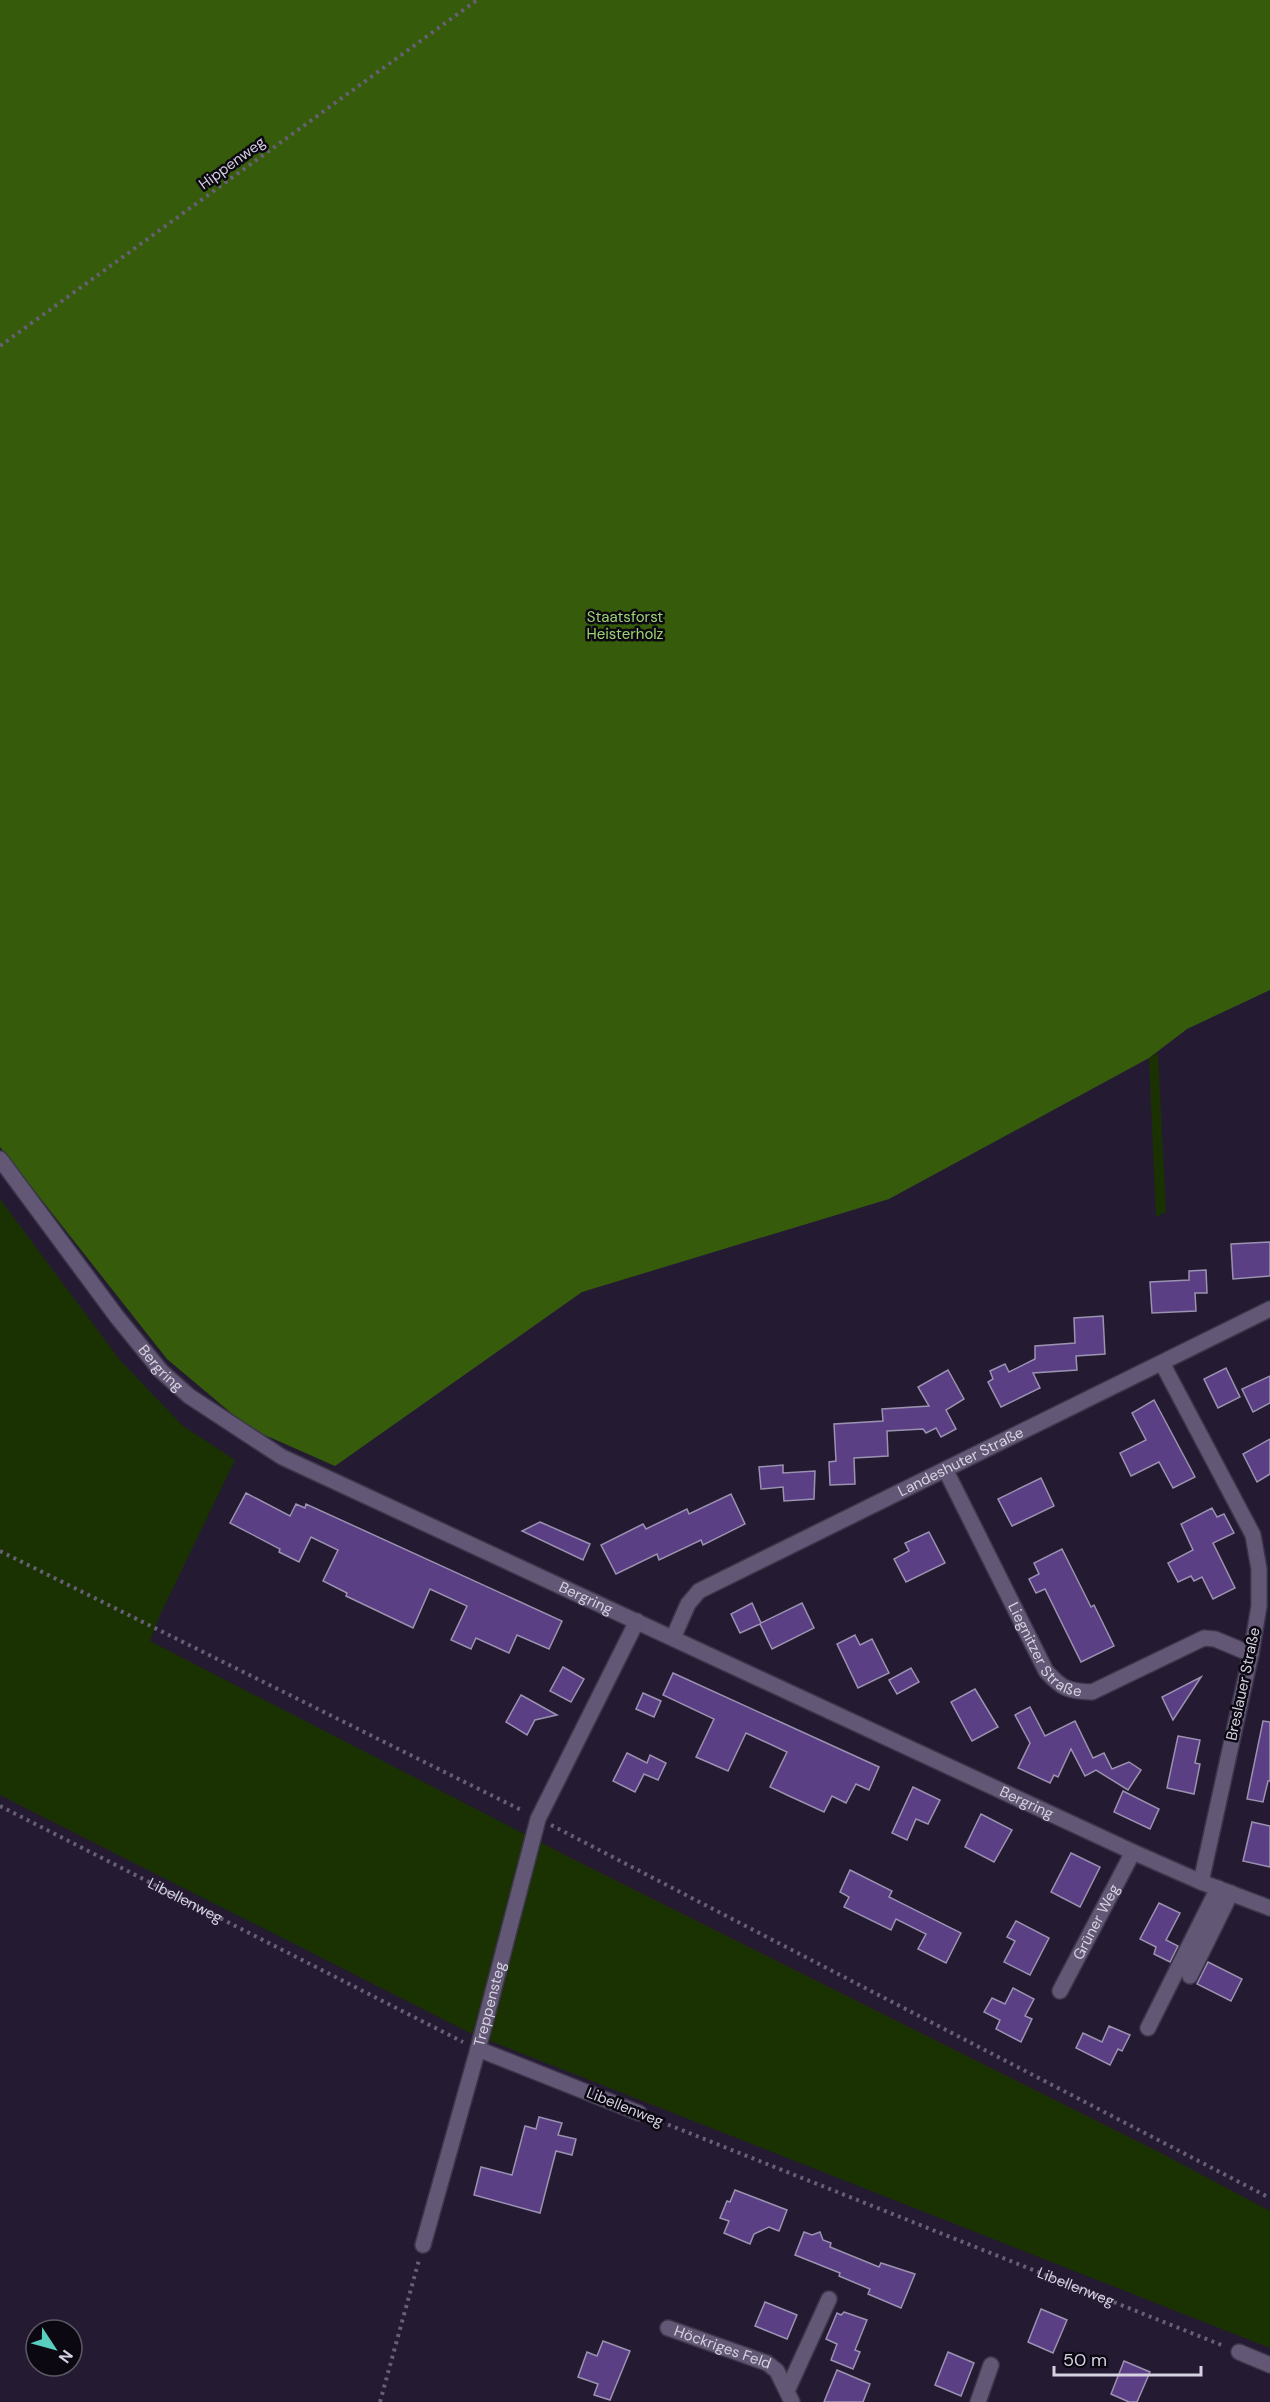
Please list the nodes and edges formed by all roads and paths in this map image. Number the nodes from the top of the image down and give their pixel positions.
1 (477, 0) edge
2 (0, 346) edge
3 (0, 1159) edge
4 (1270, 1309) edge
5 (1162, 1363) junction
6 (946, 1471) junction
7 (0, 1551) edge
8 (637, 1621) junction
9 (673, 1638) junction
10 (1251, 1654) junction
11 (0, 1806) edge
12 (538, 1819) junction
13 (1134, 1852) junction
14 (1201, 1882) junction
15 (1224, 1890) junction
16 (1270, 1908) edge
17 (1190, 1976) dead end
18 (1059, 1991) dead end
19 (1148, 2028) dead end
20 (478, 2049) junction
21 (639, 2113) joint
22 (1270, 2199) edge
23 (423, 2245) joint
24 (829, 2299) dead end
25 (668, 2328) dead end
26 (1239, 2352) joint
27 (1270, 2364) edge
28 (991, 2365) dead end
29 (790, 2396) edge
30 (380, 2402) edge
31 (978, 2402) edge

1 - 2 path, Hippenweg
3 - 8 street, Bergring
4 - 5 street, Landeshuter Straße
5 - 6 street, Landeshuter Straße
5 - 10 street, Breslauer Straße
6 - 9 street, Landeshuter Straße
6 - 10 street, Liegnitzer Straße
7 - 12 path
8 - 9 street, Bergring
8 - 12 street, Treppensteg
9 - 13 street, Bergring
10 - 14 street, Breslauer Straße
11 - 20 path, Libellenweg
12 - 20 street, Treppensteg
12 - 22 path
13 - 14 street, Bergring
13 - 18 street, Grüner Weg
14 - 15 street, Bergring
15 - 16 street, Bergring
15 - 17 street
15 - 19 street
20 - 21 street, Libellenweg
20 - 23 street, Treppensteg
21 - 26 path, Libellenweg
23 - 30 path
24 - 29 street
25 - 29 street, Höckriges Feld
26 - 27 street
28 - 31 street

